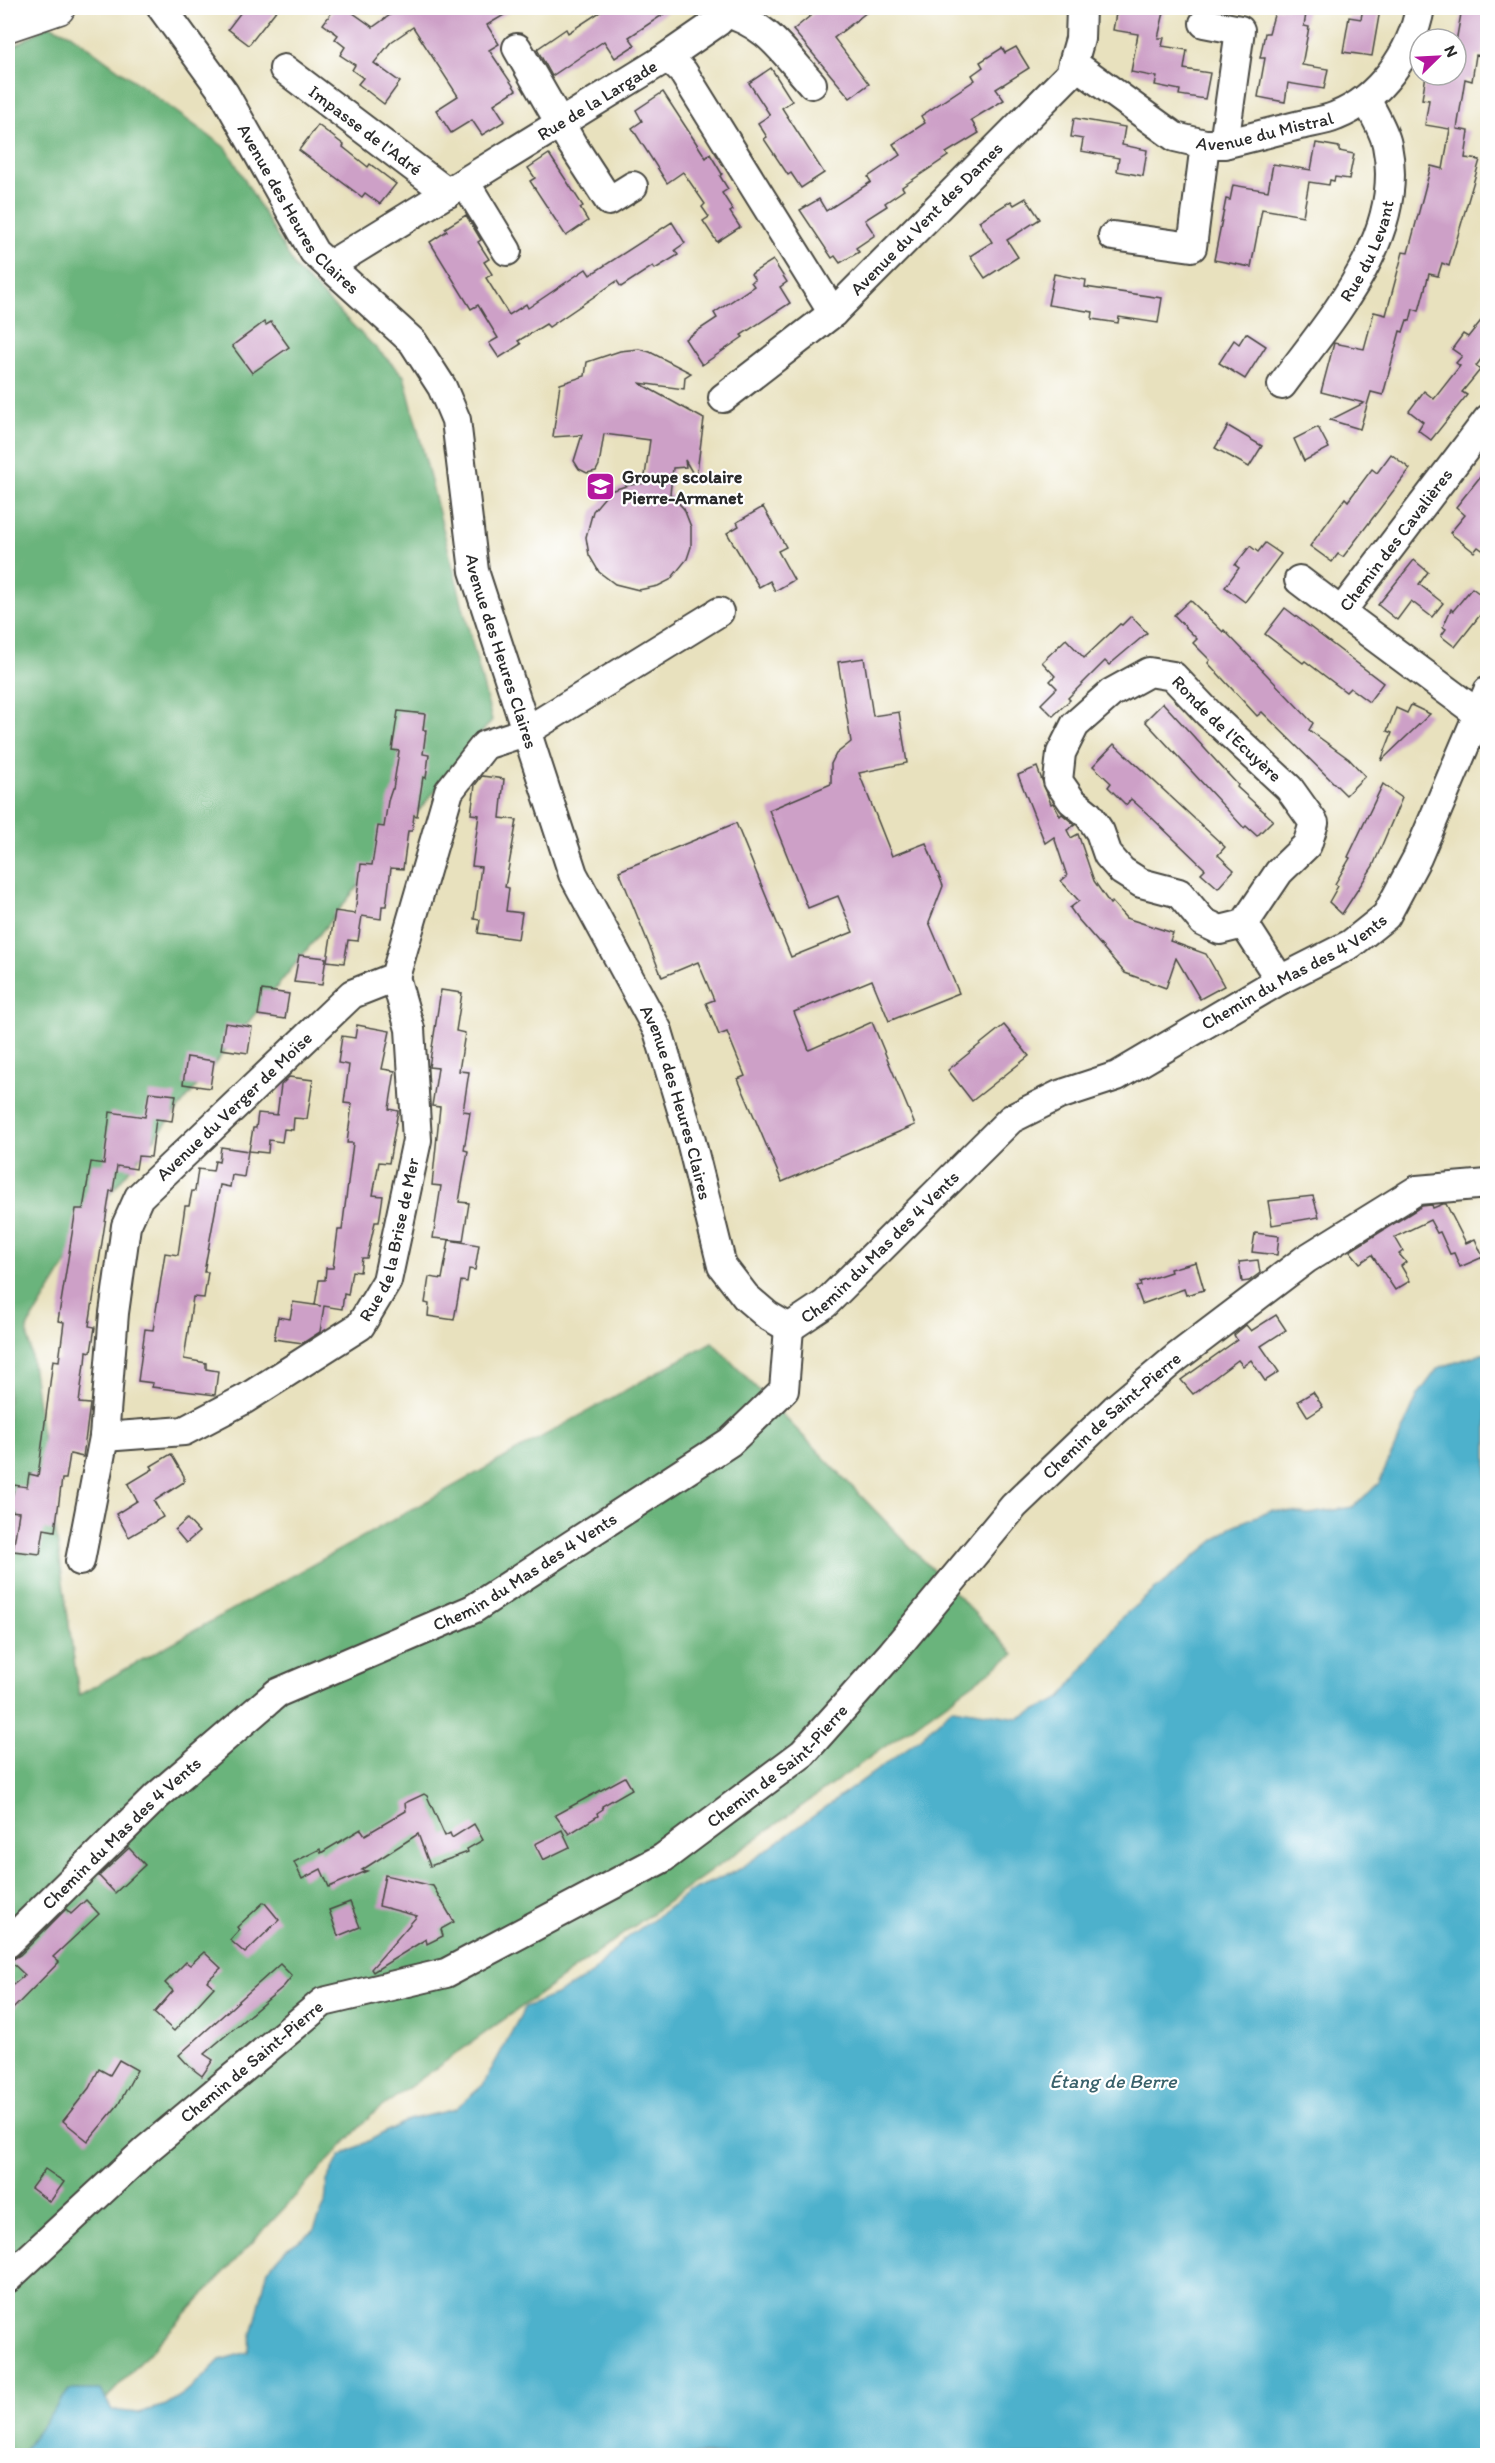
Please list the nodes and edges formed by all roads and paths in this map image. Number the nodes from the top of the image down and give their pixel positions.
1 (58, 8) edge
2 (162, 8) edge
3 (1081, 8) edge
4 (1420, 8) edge
5 (722, 10) edge
6 (1204, 22) dead end
7 (8, 25) edge
8 (517, 48) dead end
9 (661, 61) junction
10 (1073, 63) junction
11 (284, 69) dead end
12 (812, 84) dead end
13 (1366, 99) junction
14 (559, 123) junction
15 (1214, 144) junction
16 (633, 186) dead end
17 (457, 187) junction
18 (1113, 236) dead end
19 (507, 251) dead end
20 (330, 265) junction
21 (833, 313) junction
22 (1282, 385) dead end
23 (723, 398) dead end
24 (1488, 419) edge
25 (1299, 580) dead end
26 (719, 612) dead end
27 (1341, 612) junction
28 (1482, 702) edge
29 (525, 732) junction
30 (1244, 924) junction
31 (395, 977) junction
32 (1280, 980) junction
33 (1488, 1184) edge
34 (789, 1328) junction
35 (104, 1437) junction
36 (80, 1561) dead end
37 (8, 1943) edge
38 (8, 2278) edge

1 - 7 main road
2 - 20 street, Avenue des Heures Claires
3 - 10 street, Avenue du Vent des Dames
4 - 13 street, Avenue du Mistral
5 - 9 street
5 - 12 street
6 - 15 street
8 - 14 street
9 - 14 street, Rue de la Largade
9 - 21 street, Rue de la Largade
10 - 15 street, Avenue du Mistral
10 - 21 street, Avenue du Vent des Dames
11 - 17 street, Impasse de l'Adré
13 - 15 street, Avenue du Mistral
13 - 22 street, Rue du Levant
14 - 16 street
14 - 17 street, Rue de la Largade
15 - 18 street
17 - 19 street
17 - 20 street, Rue de la Largade
20 - 29 street, Avenue des Heures Claires
21 - 23 street, Avenue du Vent des Dames
24 - 27 street, Chemin des Cavalières
25 - 27 street
26 - 29 street
27 - 28 street, Chemin des Cavalières
28 - 32 street, Chemin du Mas des 4 Vents
29 - 31 street
29 - 34 street, Avenue des Heures Claires
30 - 30 street, Ronde de l'Ecuyère
30 - 32 street
31 - 35 street, Avenue du Verger de Moïse
31 - 35 street, Rue de la Brise de Mer
32 - 34 street, Chemin du Mas des 4 Vents
33 - 38 street, Chemin de Saint-Pierre
34 - 37 street, Chemin du Mas des 4 Vents
35 - 36 street, Avenue du Verger de Moïse

